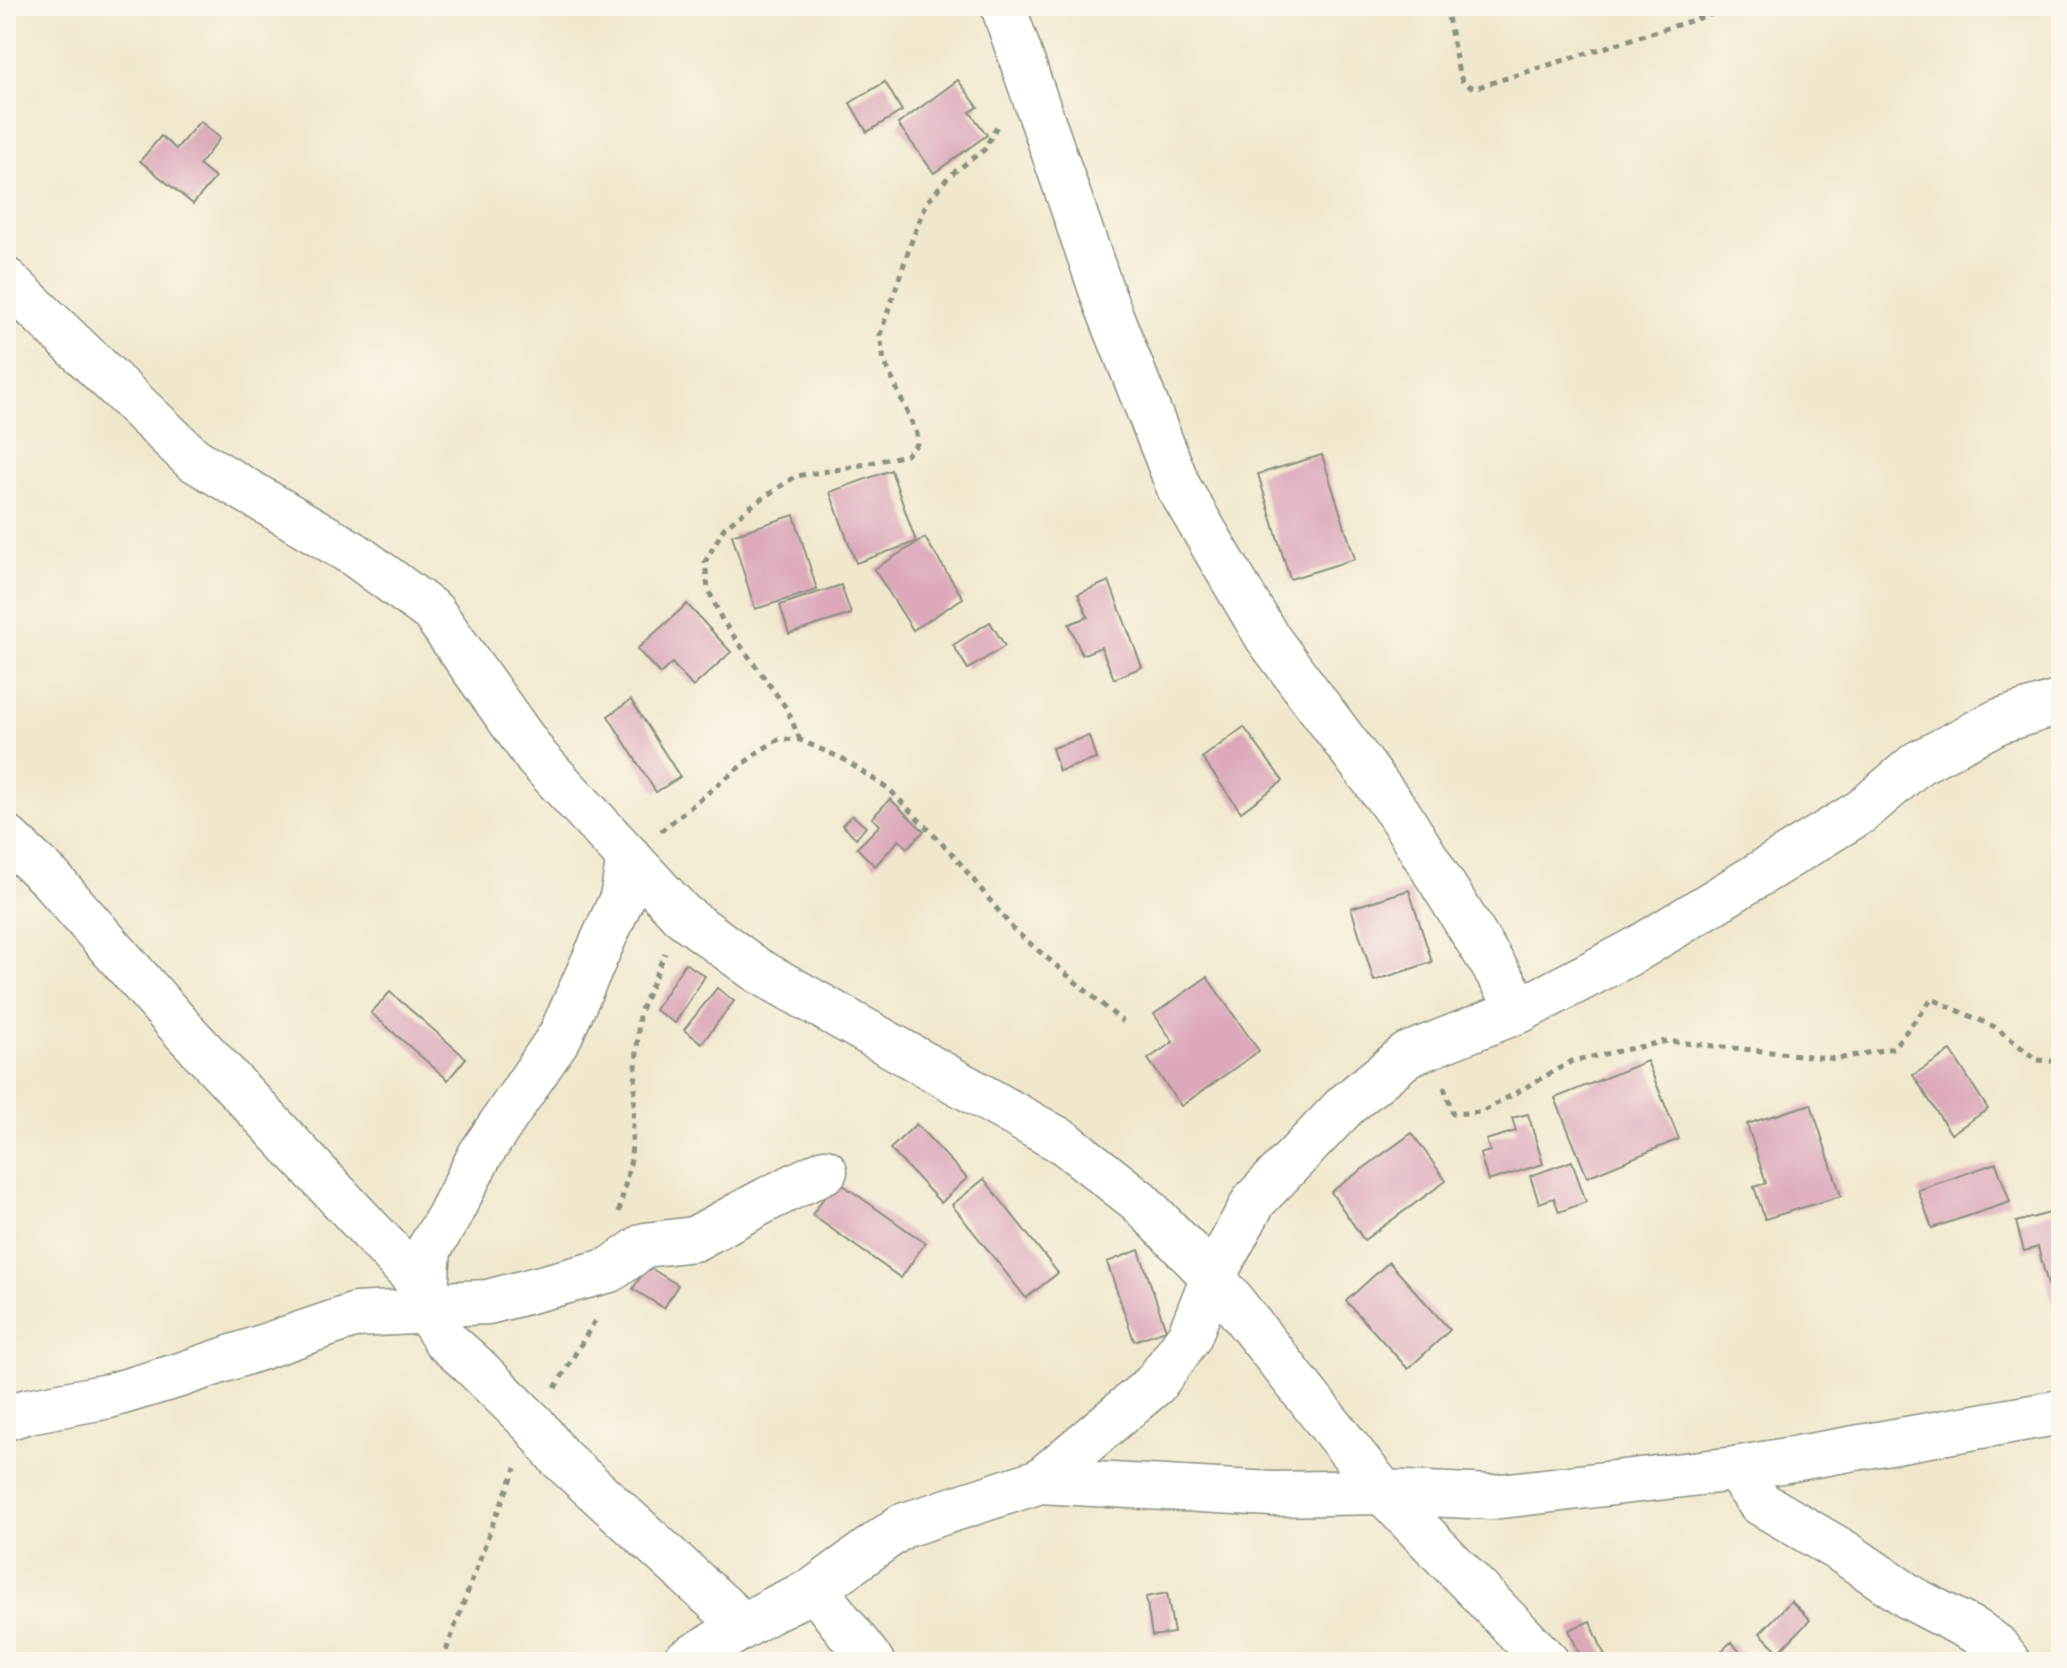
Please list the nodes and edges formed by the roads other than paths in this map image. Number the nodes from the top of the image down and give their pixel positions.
1 (1003, 6) edge
2 (6, 280) edge
3 (2061, 702) edge
4 (6, 837) edge
5 (629, 857) junction
6 (1521, 1010) junction
7 (825, 1171) dead end
8 (1213, 1277) junction
9 (428, 1298) junction
10 (2061, 1412) edge
11 (6, 1418) edge
12 (1735, 1469) junction
13 (1040, 1481) junction
14 (1383, 1492) junction
15 (815, 1589) junction
16 (744, 1626) junction
17 (684, 1662) edge
18 (872, 1662) edge
19 (1547, 1662) edge
20 (2008, 1662) edge

1 - 6 street
2 - 5 street
3 - 6 street
4 - 9 street
5 - 8 street
5 - 9 street
6 - 8 street
7 - 9 street
8 - 13 street
8 - 14 street
9 - 11 street
9 - 16 street
10 - 12 street
12 - 14 street
12 - 20 street
13 - 14 street
13 - 15 street
14 - 19 street
15 - 16 street
15 - 18 street
16 - 17 street

